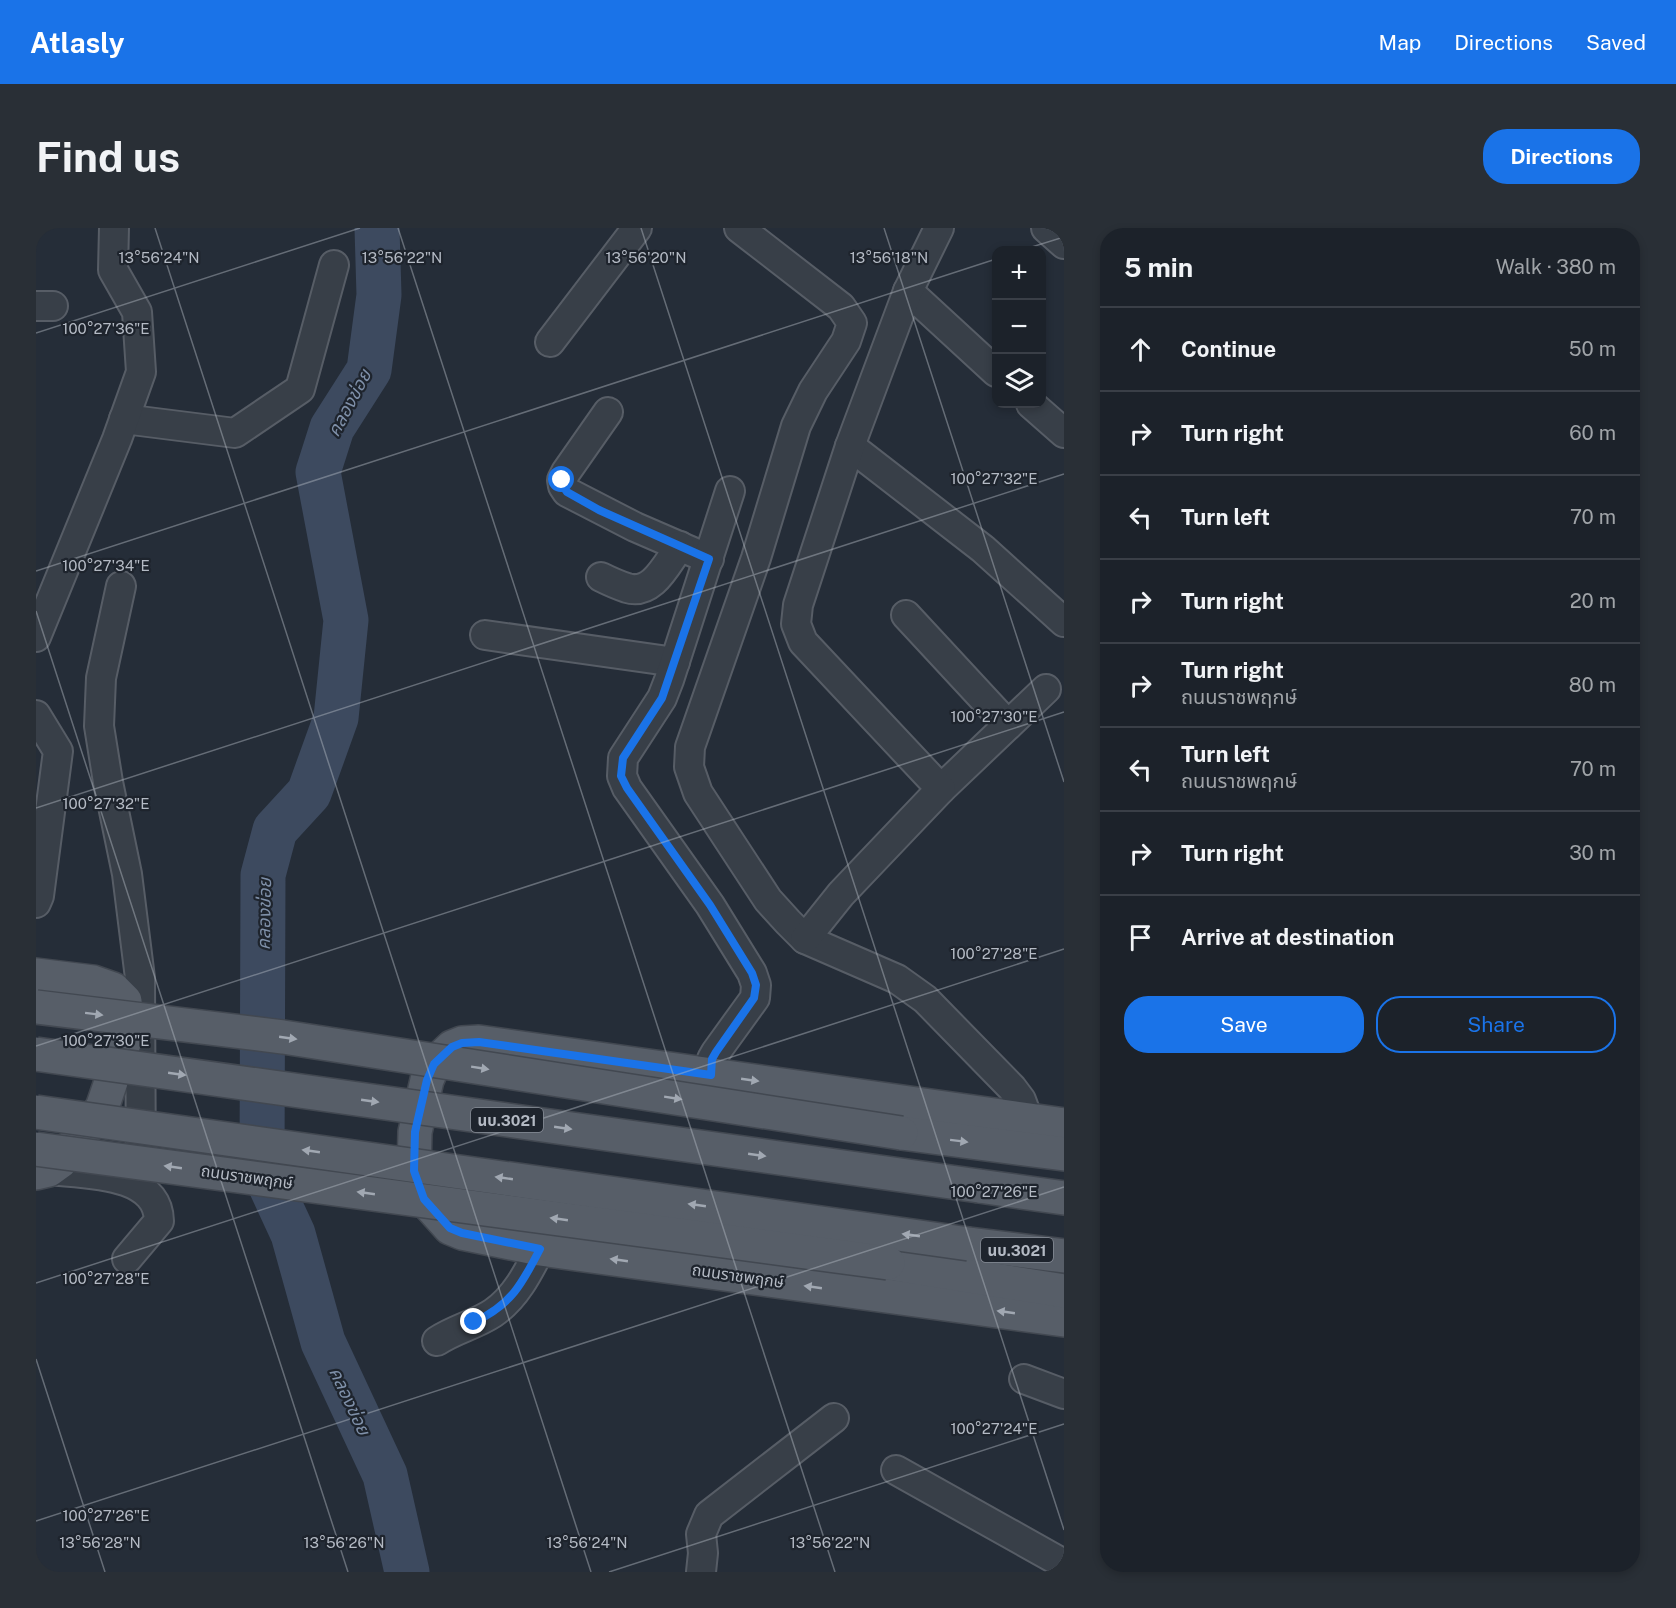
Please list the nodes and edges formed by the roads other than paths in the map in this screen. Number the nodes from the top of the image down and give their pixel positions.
1 (114, 228) edge
2 (637, 228) edge
3 (739, 228) edge
4 (1046, 228) edge
5 (929, 232) edge
6 (1064, 244) edge
7 (334, 265) dead end
8 (908, 291) junction
9 (550, 342) dead end
10 (992, 368) edge
11 (1035, 408) edge
12 (608, 412) dead end
13 (124, 419) junction
14 (1064, 434) edge
15 (850, 446) junction
16 (730, 491) dead end
17 (680, 546) junction
18 (709, 559) junction
19 (601, 577) dead end
20 (121, 586) dead end
21 (906, 615) dead end
22 (1064, 622) edge
23 (485, 635) dead end
24 (36, 637) edge
25 (675, 662) junction
26 (1046, 689) dead end
27 (36, 715) edge
28 (1008, 725) junction
29 (941, 789) junction
30 (36, 903) edge
31 (805, 939) junction
32 (36, 975) edge
33 (36, 1007) edge
34 (36, 1054) edge
35 (711, 1075) junction
36 (36, 1112) edge
37 (1028, 1119) junction
38 (1064, 1125) edge
39 (1064, 1154) edge
40 (40, 1164) edge
41 (141, 1187) junction
42 (1064, 1198) edge
43 (540, 1249) junction
44 (1064, 1256) edge
45 (127, 1259) dead end
46 (1064, 1292) edge
47 (1064, 1320) edge
48 (438, 1341) dead end
49 (1024, 1379) dead end
50 (1064, 1394) edge
51 (834, 1418) dead end
52 (896, 1470) dead end
53 (1064, 1564) edge
54 (701, 1572) edge

1 - 13 street
2 - 9 street
3 - 31 street
4 - 6 street
5 - 8 street
7 - 13 street
8 - 10 street
8 - 15 street
11 - 14 street
12 - 17 street
13 - 24 street
15 - 22 street
15 - 29 street
16 - 18 street
17 - 18 street
17 - 19 street
18 - 25 street
20 - 41 street
21 - 28 street
23 - 25 street
25 - 35 street
26 - 28 street
27 - 30 street
28 - 29 street
29 - 31 street
31 - 37 street
32 - 40 main road
33 -> 39 main road, bridge
34 -> 42 main road, นบ.3021, bridge
35 -> 37 main road, ถนนราชพฤกษ์
35 - 43 main road, ถนนราชพฤกษ์
44 -> 36 main road, นบ.3021, bridge
37 - 38 main road, ถนนราชพฤกษ์
40 - 41 street
46 -> 40 main road, ถนนราชพฤกษ์ / นบ.3021, bridge
41 - 45 street
47 -> 43 main road, ถนนราชพฤกษ์
43 - 48 street
49 - 50 street
51 - 54 street
52 - 53 street

